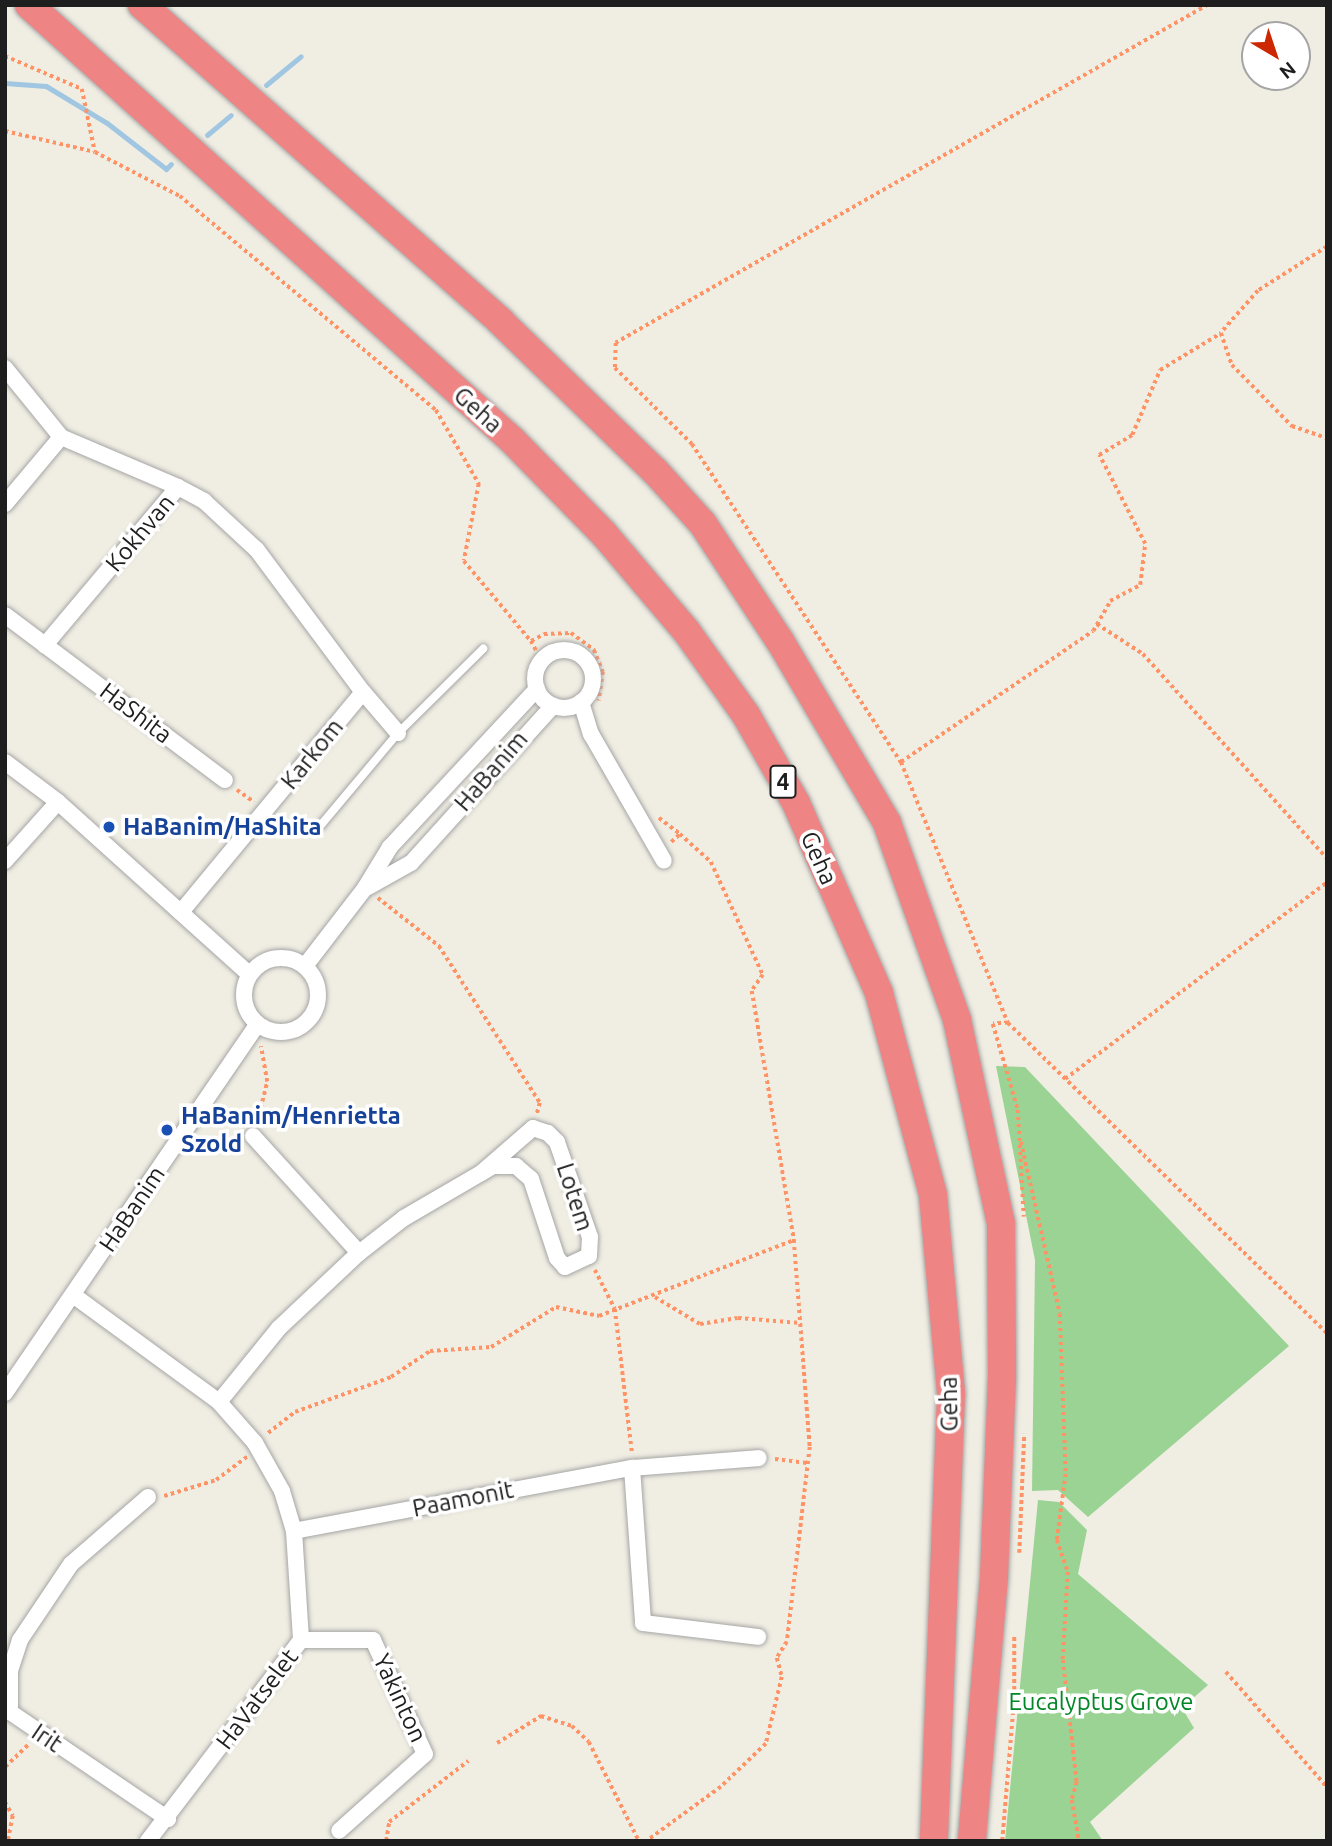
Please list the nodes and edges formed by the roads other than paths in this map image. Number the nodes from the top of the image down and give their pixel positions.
1 (29, 5) edge
2 (142, 5) edge
3 (5, 368) edge
4 (61, 437) junction
5 (178, 487) junction
6 (5, 503) edge
7 (5, 615) edge
8 (45, 645) junction
9 (483, 649) dead end
10 (537, 689) junction
11 (363, 692) junction
12 (581, 702) junction
13 (553, 706) junction
14 (398, 733) junction
15 (5, 762) edge
16 (225, 780) road end
17 (58, 802) junction
18 (320, 826) dead end
19 (662, 857) road end
20 (5, 861) edge
21 (365, 888) junction
22 (181, 912) junction
23 (305, 966) junction
24 (249, 974) junction
25 (257, 1024) junction
26 (253, 1136) road end
27 (481, 1172) junction
28 (359, 1253) junction
29 (73, 1295) junction
30 (5, 1393) edge
31 (219, 1402) junction
32 (759, 1458) road end
33 (632, 1468) junction
34 (148, 1497) road end
35 (293, 1531) junction
36 (758, 1637) dead end
37 (301, 1640) junction
38 (7, 1714) edge
39 (168, 1819) junction
40 (339, 1831) dead end
41 (148, 1841) edge
42 (934, 1841) edge
43 (972, 1841) edge

1 - 42 highway, Geha / 4
2 - 43 highway, Geha
3 - 4 street, Kokhvan
4 - 5 street, Kokhvan
4 - 6 street
5 - 8 street, Kokhvan
5 - 11 street, Karkom
7 - 8 street, HaShita
8 - 16 street, HaShita
9 - 14 lane
10 - 12 street
10 - 13 street
10 - 21 street, HaBanim
11 - 14 street, Karkom
11 - 22 street, Karkom
12 - 13 street
12 - 19 street
13 - 21 street, HaBanim
14 - 18 lane
15 - 17 street
17 - 20 street
17 - 22 street
21 - 23 street, HaBanim
22 - 24 street
23 - 24 street
23 - 25 street
24 - 25 street
25 - 29 street, HaBanim
26 - 28 street
27 - 27 street, Lotem
27 - 28 street, Lotem
28 - 31 street, Lotem
29 - 30 street, HaBanim
29 - 31 street, HaVatselet
31 - 35 street, HaVatselet
32 - 33 street, Paamonit
33 - 35 street, Paamonit
33 - 36 street
34 - 38 street, Irit
35 - 37 street, HaVatselet
37 - 39 street, HaVatselet
37 - 40 street, Yakinton
38 - 39 street, Irit
39 - 41 street, HaVatselet

